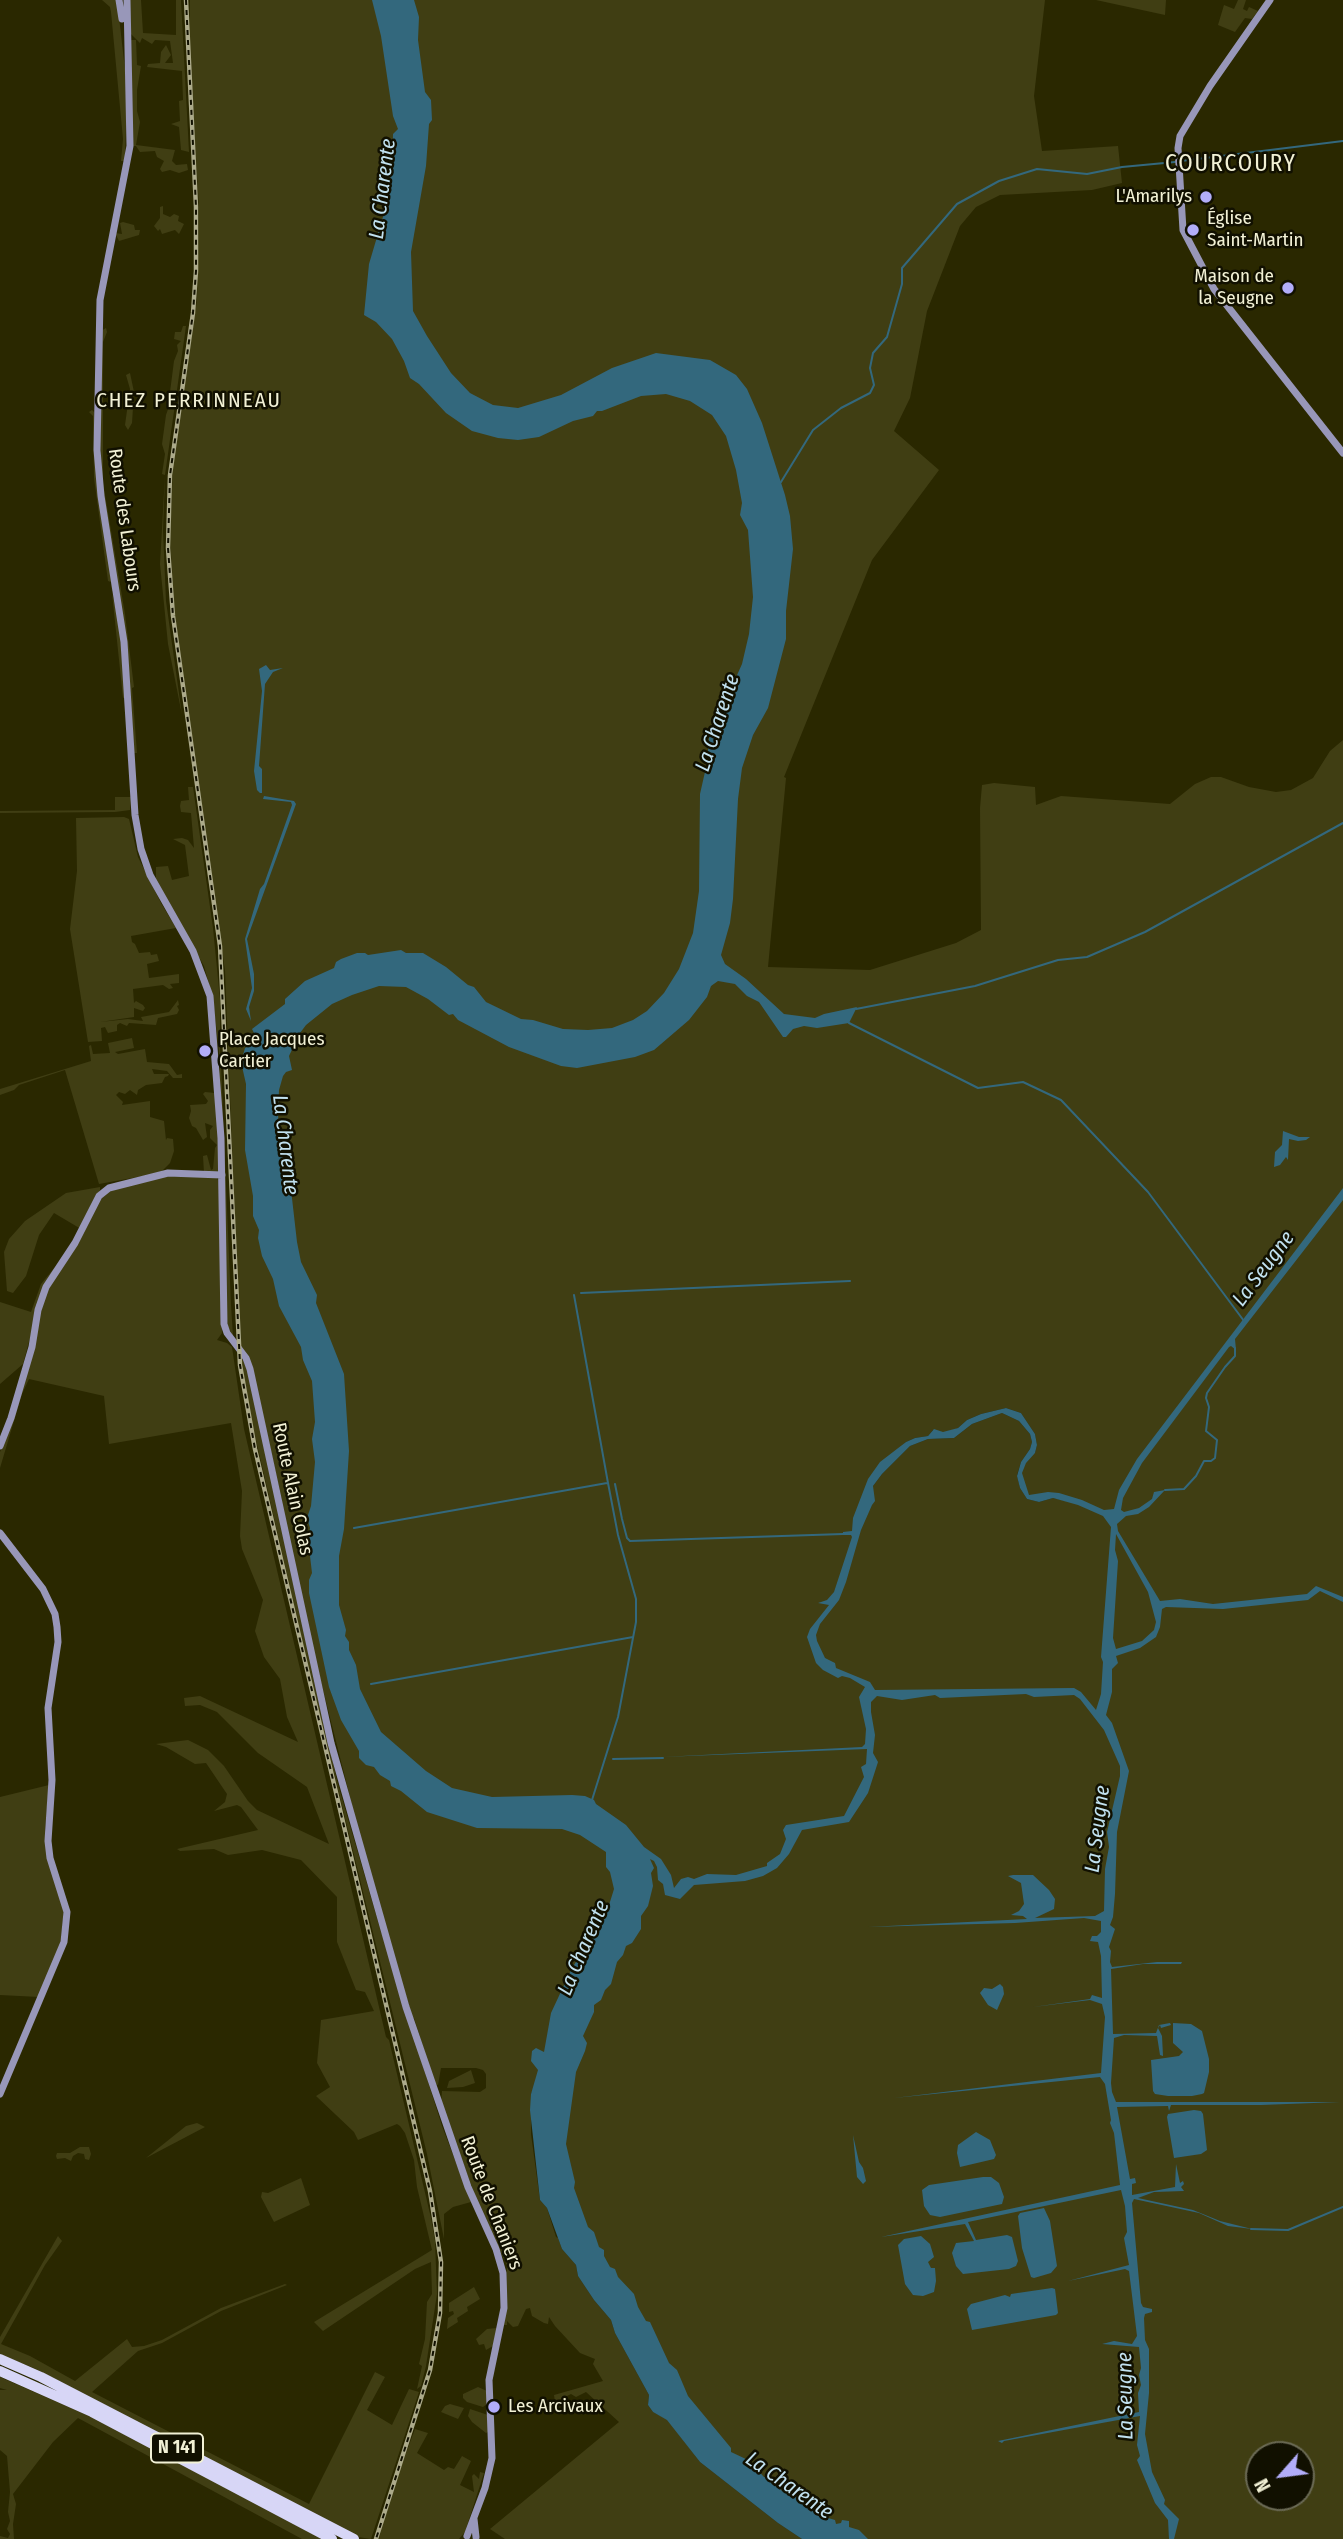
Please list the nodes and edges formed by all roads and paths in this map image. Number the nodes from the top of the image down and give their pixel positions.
1 (119, 0) edge
2 (127, 0) edge
3 (1270, 0) edge
4 (126, 33) junction
5 (1343, 453) edge
6 (175, 920) joint
7 (222, 1175) junction
8 (0, 1447) edge
9 (0, 1533) edge
10 (425, 2066) joint
11 (0, 2094) edge
12 (0, 2360) edge
13 (0, 2371) edge
14 (474, 2518) junction
15 (465, 2538) edge
16 (477, 2538) edge
17 (332, 2539) edge
18 (354, 2539) edge

1 - 4 street, Route des Labours
2 - 4 street, Route des Labours
3 - 5 street
4 - 6 street, Route des Labours
6 - 7 street, Route Alain Colas
7 - 8 street
7 - 10 street, Route Alain Colas
9 - 11 street
10 - 14 street, Route de Chaniers
12 - 18 highway, N 141
13 - 17 highway, N 141
14 - 15 street, Route de Chaniers
14 - 16 street
15 - 16 street

